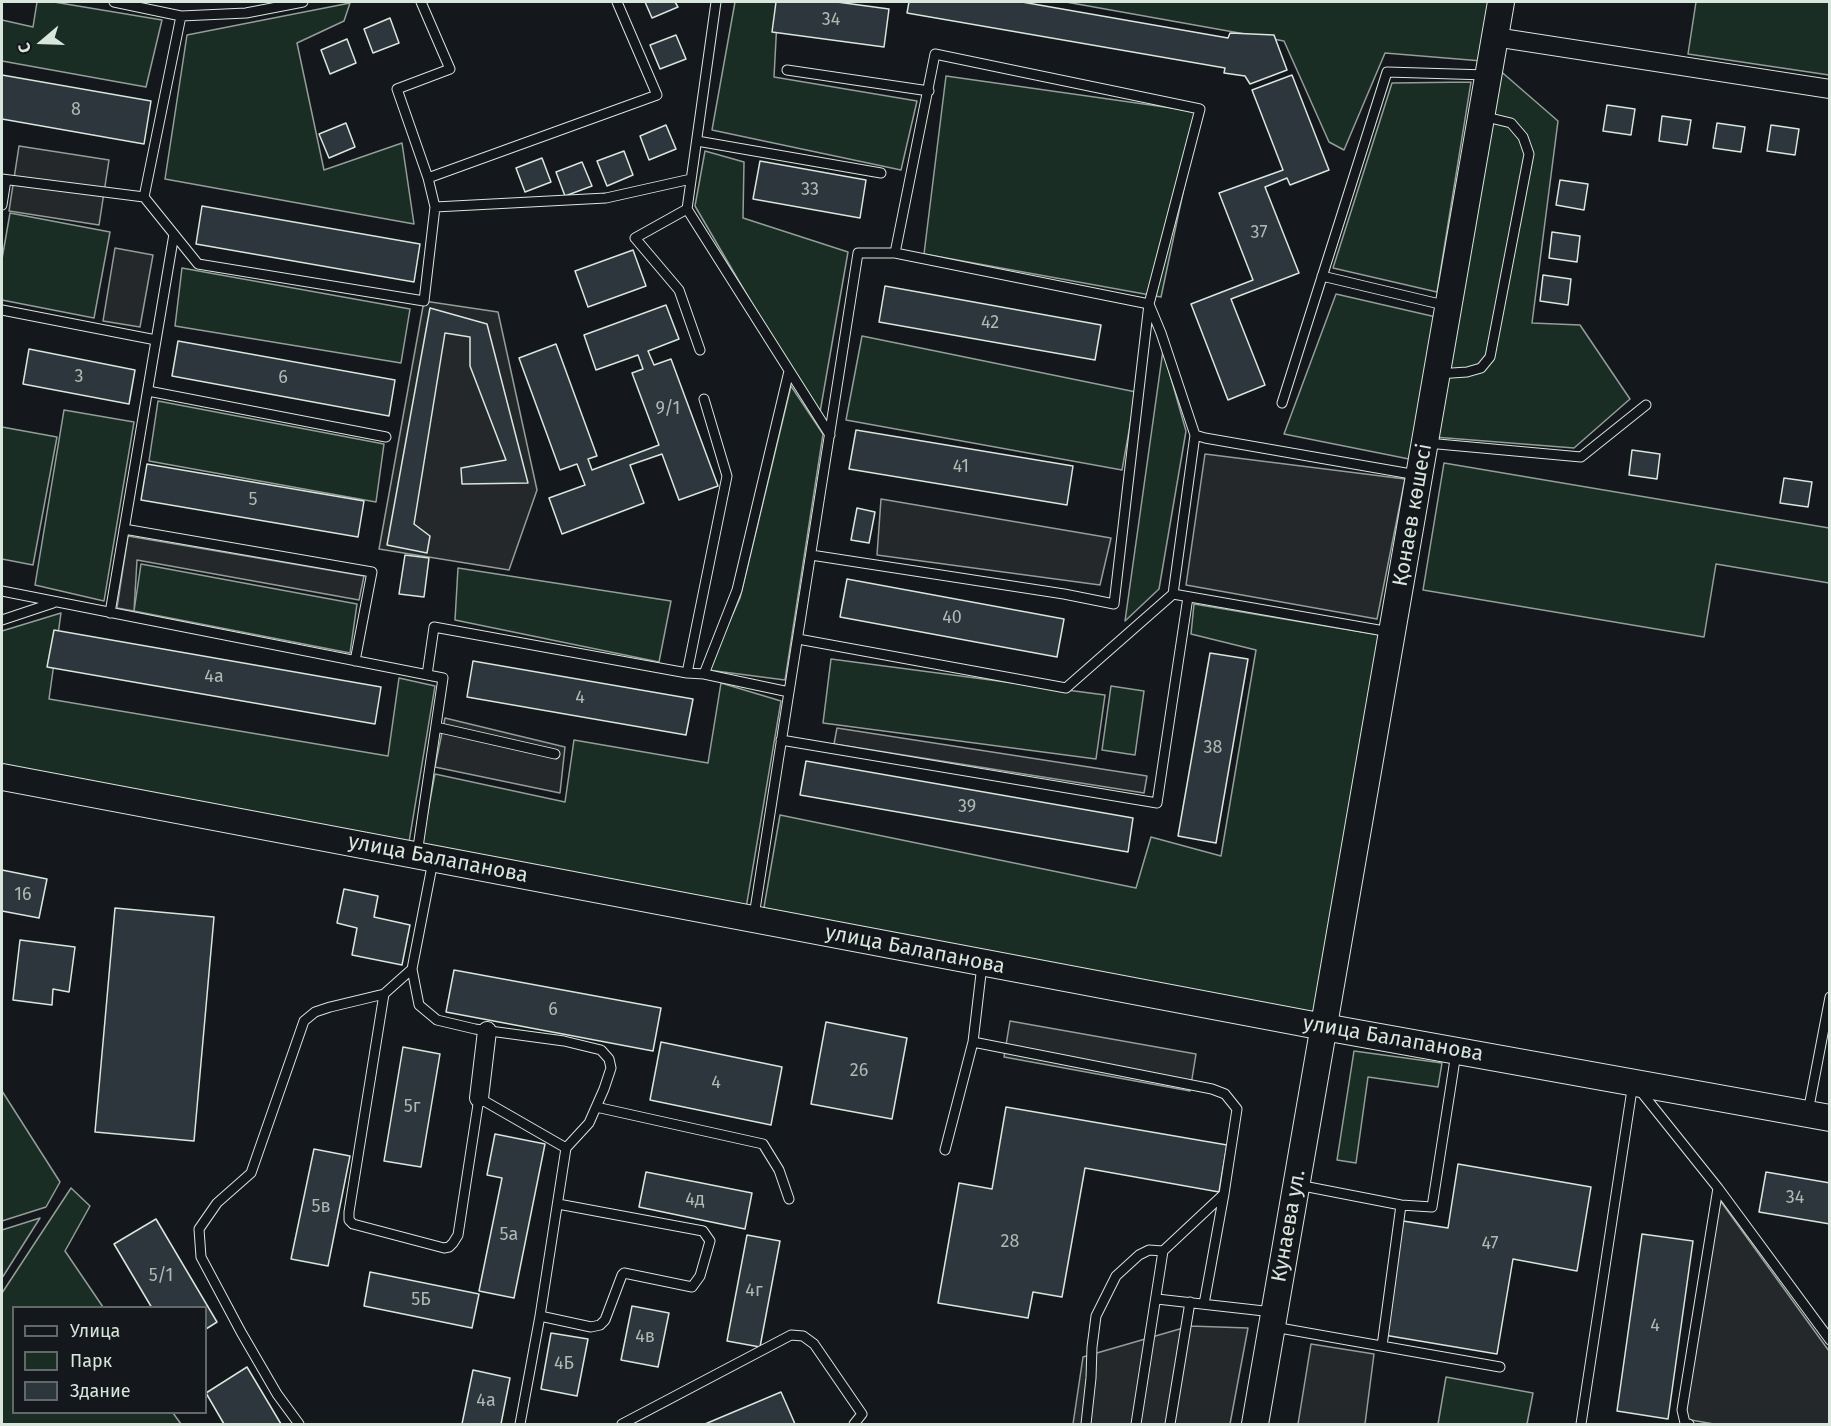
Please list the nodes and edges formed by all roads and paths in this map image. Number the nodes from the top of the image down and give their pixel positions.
1 (114, 2) edge
2 (303, 2) edge
3 (421, 2) edge
4 (617, 2) edge
5 (716, 2) edge
6 (1501, 2) edge
7 (181, 16) junction
8 (1495, 37) junction
9 (787, 70) dead end
10 (1488, 75) junction
11 (1830, 89) edge
12 (929, 91) junction
13 (1481, 116) junction
14 (696, 141) junction
15 (881, 173) dead end
16 (429, 178) junction
17 (4, 179) edge
18 (691, 179) junction
19 (144, 197) junction
20 (2, 205) edge
21 (435, 207) junction
22 (687, 209) junction
23 (174, 234) junction
24 (895, 253) junction
25 (1322, 276) junction
26 (1149, 304) junction
27 (1448, 306) junction
28 (2, 310) edge
29 (156, 340) junction
30 (700, 350) dead end
31 (789, 371) junction
32 (1435, 375) junction
33 (148, 391) junction
34 (704, 399) dead end
35 (1282, 403) dead end
36 (1646, 405) dead end
37 (830, 435) junction
38 (1195, 435) junction
39 (386, 437) dead end
40 (1425, 443) junction
41 (1419, 475) junction
42 (124, 529) junction
43 (810, 555) junction
44 (2, 591) edge
45 (1173, 594) junction
46 (1188, 597) junction
47 (56, 602) junction
48 (110, 613) junction
49 (2, 620) edge
50 (1393, 632) junction
51 (798, 639) junction
52 (355, 661) junction
53 (687, 673) junction
54 (704, 674) junction
55 (427, 675) junction
56 (789, 692) junction
57 (436, 727) junction
58 (781, 740) junction
59 (555, 754) dead end
60 (2, 777) edge
61 (425, 857) junction
62 (754, 919) junction
63 (982, 963) junction
64 (412, 969) junction
65 (384, 994) junction
66 (1830, 997) edge
67 (1324, 1027) junction
68 (488, 1030) junction
69 (1826, 1032) edge
70 (973, 1042) junction
71 (1456, 1051) junction
72 (1633, 1082) junction
73 (479, 1098) junction
74 (596, 1107) junction
75 (1819, 1116) edge
76 (566, 1148) junction
77 (945, 1150) dead end
78 (1296, 1185) junction
79 (1718, 1188) junction
80 (1224, 1194) junction
81 (789, 1199) dead end
82 (558, 1204) junction
83 (1401, 1205) junction
84 (1163, 1251) junction
85 (1157, 1299) junction
86 (1190, 1302) junction
87 (1204, 1304) junction
88 (540, 1316) junction
89 (1272, 1319) junction
90 (1830, 1340) edge
91 (1382, 1346) junction
92 (1500, 1367) dead end
93 (299, 1425) edge
94 (520, 1425) edge
95 (622, 1425) edge
96 (854, 1425) edge
97 (1086, 1425) edge
98 (1136, 1425) edge
99 (1170, 1425) edge
100 (1255, 1425) edge
101 (1581, 1425) edge
102 (1689, 1425) edge

1 - 7 lane
2 - 7 lane
3 - 16 lane
4 - 16 lane
5 - 14 lane
6 - 8 street, Қонаев көшесі
7 - 19 lane
8 - 10 street, Қонаев көшесі
8 - 11 street
9 - 12 lane
10 - 13 street, Қонаев көшесі
10 - 25 lane
12 - 24 lane
12 - 26 lane
13 - 27 street, Қонаев көшесі
13 - 32 lane
14 - 15 lane
14 - 18 lane
16 - 21 lane
17 - 19 lane
17 - 20 lane
18 - 21 lane
18 - 22 lane
19 - 23 lane
21 - 23 lane
22 - 30 lane
22 - 31 lane
23 - 29 lane
24 - 26 lane
24 - 37 lane
25 - 27 lane
25 - 35 lane
26 - 38 lane
26 - 43 lane
27 - 32 street, Қонаев көшесі
28 - 29 lane
29 - 33 lane
31 - 37 lane
31 - 54 lane
32 - 40 street, Қонаев көшесі
33 - 39 lane
33 - 42 lane
34 - 53 lane
36 - 40 lane
37 - 43 lane
38 - 41 lane
38 - 45 lane
40 - 41 street, Қонаев көшесі
41 - 50 street, Қонаев көшесі
42 - 48 lane
42 - 52 lane
43 - 51 lane
44 - 47 lane
45 - 46 lane
45 - 51 lane
46 - 50 lane
46 - 58 lane
47 - 48 lane
47 - 49 lane
48 - 52 lane
50 - 67 street, Қонаев көшесі
51 - 56 lane
52 - 55 lane
53 - 54 lane
53 - 55 lane
54 - 56 lane
55 - 57 lane
56 - 58 lane
57 - 59 lane
57 - 61 lane
58 - 62 lane
60 - 61 street, улица Балапанова
61 - 62 street, улица Балапанова
61 - 64 lane
62 - 63 street, улица Балапанова
63 - 67 street, улица Балапанова
63 - 70 lane
64 - 65 lane
64 - 68 lane
65 - 73 lane
65 - 93 lane
66 - 69 lane
67 - 71 street, улица Балапанова
67 - 78 street, Кунаева ул.
68 - 73 street
68 - 74 lane
69 - 75 lane
70 - 77 lane
70 - 80 lane
71 - 72 street, улица Балапанова
71 - 83 lane
72 - 75 street, улица Балапанова
72 - 79 lane
72 - 101 lane
73 - 76 lane
74 - 76 lane
74 - 81 lane
76 - 82 lane
78 - 83 lane
78 - 89 street, Кунаева ул.
79 - 90 lane
79 - 102 lane
80 - 84 lane
80 - 87 lane
82 - 88 lane
82 - 88 lane
83 - 91 lane
84 - 85 lane
84 - 97 lane
85 - 86 lane
85 - 98 lane
86 - 87 lane
86 - 99 lane
87 - 89 lane
88 - 94 lane
89 - 91 lane
89 - 100 street, Кунаева ул.
91 - 92 lane
95 - 96 lane

